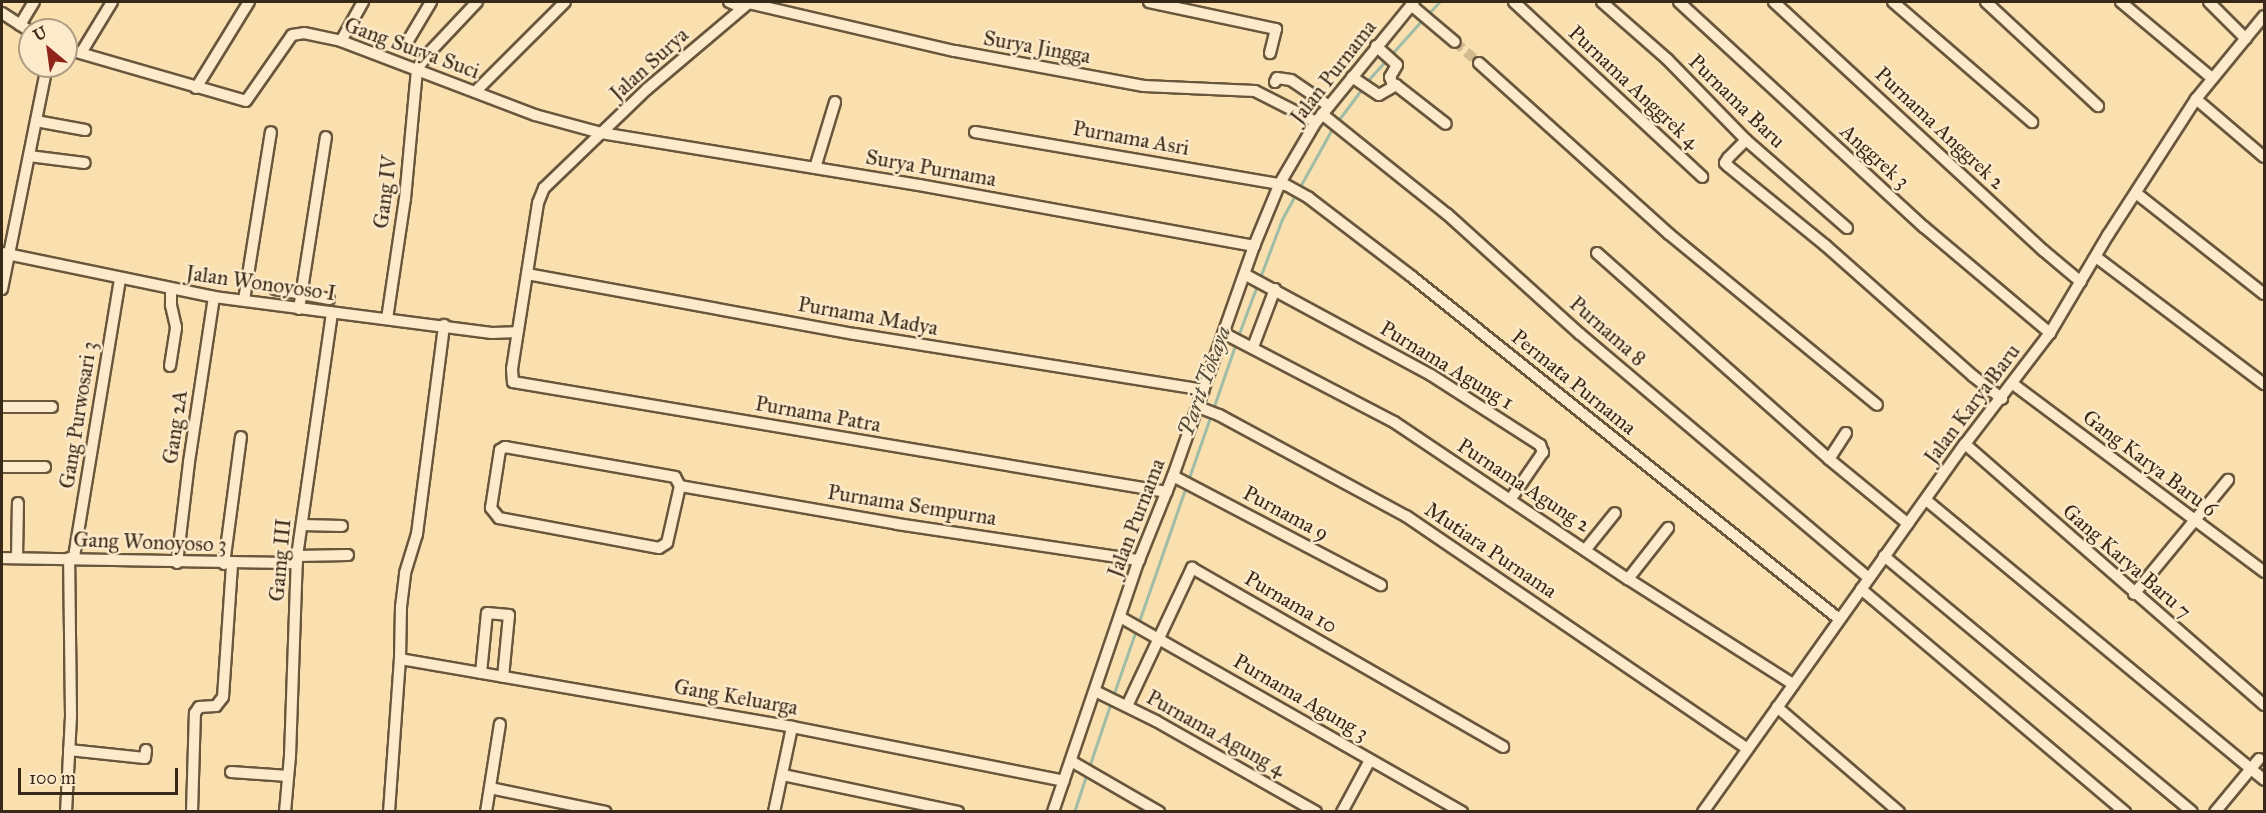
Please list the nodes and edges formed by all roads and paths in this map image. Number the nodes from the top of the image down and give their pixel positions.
1 (34, 2) edge
2 (112, 2) edge
3 (249, 2) edge
4 (363, 2) edge
5 (430, 2) edge
6 (460, 2) edge
7 (565, 2) edge
8 (729, 2) edge
9 (1149, 2) edge
10 (1514, 2) edge
11 (1602, 2) edge
12 (1679, 2) edge
13 (1774, 2) edge
14 (1893, 2) edge
15 (1986, 2) edge
16 (2121, 2) edge
17 (2209, 2) edge
18 (747, 4) edge
19 (1414, 5) edge
20 (473, 6) edge
21 (2, 13) edge
22 (2265, 16) edge
23 (24, 18) edge
24 (18, 24) edge
25 (2246, 39) junction
26 (341, 41) junction
27 (1455, 42) tunnel mouth
28 (406, 44) dead end
29 (1379, 48) junction
30 (78, 52) edge
31 (81, 53) junction
32 (1270, 53) dead end
33 (1479, 63) tunnel mouth
34 (417, 69) junction
35 (1352, 77) junction
36 (45, 78) edge
37 (2212, 78) junction
38 (1275, 82) dead end
39 (1393, 85) junction
40 (195, 88) junction
41 (475, 92) junction
42 (2196, 99) junction
43 (835, 102) dead end
44 (2098, 106) dead end
45 (1323, 114) junction
46 (36, 121) junction
47 (2032, 123) dead end
48 (1446, 124) dead end
49 (84, 130) dead end
50 (271, 132) dead end
51 (975, 132) dead end
52 (601, 134) junction
53 (326, 137) dead end
54 (1746, 140) junction
55 (29, 156) junction
56 (2265, 157) edge
57 (85, 163) dead end
58 (815, 168) junction
59 (1702, 177) dead end
60 (1283, 184) junction
61 (2136, 193) junction
62 (1847, 228) dead end
63 (1254, 246) junction
64 (1597, 253) dead end
65 (5, 254) edge
66 (2096, 257) junction
67 (526, 274) junction
68 (1251, 277) junction
69 (120, 279) junction
70 (2082, 282) junction
71 (1272, 288) junction
72 (2, 289) edge
73 (275, 289) dead end
74 (171, 290) junction
75 (301, 294) junction
76 (2265, 294) edge
77 (213, 297) junction
78 (328, 298) dead end
79 (244, 300) junction
80 (299, 309) junction
81 (332, 314) junction
82 (387, 319) junction
83 (444, 324) junction
84 (517, 332) junction
85 (2050, 333) junction
86 (1230, 336) junction
87 (1250, 345) junction
88 (170, 366) dead end
89 (2013, 384) junction
90 (2265, 384) edge
91 (1204, 390) junction
92 (2002, 399) junction
93 (1876, 405) dead end
94 (2, 407) edge
95 (52, 407) dead end
96 (1202, 409) junction
97 (1846, 433) dead end
98 (241, 437) dead end
99 (1965, 444) junction
100 (1828, 459) junction
101 (45, 466) dead end
102 (2, 467) edge
103 (1178, 478) junction
104 (2228, 480) dead end
105 (680, 486) junction
106 (1167, 492) junction
107 (1510, 500) junction
108 (1926, 500) junction
109 (18, 503) dead end
110 (1615, 513) dead end
111 (2196, 521) junction
112 (1908, 524) junction
113 (302, 525) junction
114 (342, 526) dead end
115 (1668, 528) dead end
116 (1586, 549) junction
117 (348, 555) dead end
118 (1884, 556) junction
119 (2, 558) edge
120 (17, 558) junction
121 (72, 558) junction
122 (297, 559) junction
123 (1139, 560) junction
124 (177, 563) junction
125 (228, 564) junction
126 (2265, 572) edge
127 (1869, 578) junction
128 (1628, 579) junction
129 (1381, 585) dead end
130 (1861, 589) junction
131 (2134, 594) junction
132 (1124, 619) junction
133 (1839, 619) junction
134 (1157, 637) junction
135 (400, 659) junction
136 (481, 673) junction
137 (503, 677) junction
138 (1793, 684) junction
139 (1097, 692) junction
140 (1123, 704) junction
141 (2265, 705) edge
142 (1777, 707) junction
143 (500, 724) dead end
144 (792, 727) junction
145 (1503, 747) dead end
146 (1747, 749) junction
147 (69, 750) junction
148 (146, 750) dead end
149 (2259, 759) dead end
150 (1370, 760) junction
151 (1075, 763) junction
152 (2251, 769) junction
153 (231, 772) dead end
154 (783, 775) junction
155 (288, 776) junction
156 (2265, 780) edge
157 (1064, 782) junction
158 (490, 788) junction
159 (1706, 810) edge
160 (66, 812) edge
161 (192, 812) edge
162 (285, 812) edge
163 (390, 812) edge
164 (486, 812) edge
165 (606, 812) edge
166 (774, 812) edge
167 (958, 812) edge
168 (1053, 812) edge
169 (1159, 812) edge
170 (1316, 812) edge
171 (1342, 812) edge
172 (1462, 812) edge
173 (1899, 812) edge
174 (2125, 812) edge
175 (2192, 812) edge
176 (2215, 812) edge

1 - 23 street
2 - 31 street
3 - 40 street
4 - 26 street
5 - 28 street
6 - 20 street
7 - 41 street
8 - 18 street, Surya Jingga
9 - 32 street
10 - 59 street, Purnama Anggrek 4
11 - 54 street, Purnama Baru
12 - 85 street, Anggrek 3
13 - 70 street, Purnama Anggrek 2
14 - 47 street
15 - 44 street
16 - 37 street
17 - 25 street
18 - 45 street, Surya Jingga
18 - 52 street, Jalan Surya
19 - 27 street
19 - 29 street, Jalan Purnama
20 - 34 street
21 - 24 street
22 - 25 street, Jalan Karya Baru
25 - 37 street, Jalan Karya Baru
26 - 34 street, Gang Surya Suci
26 - 40 street, Gang Surya Suci
29 - 35 street, Jalan Purnama
29 - 39 street
30 - 31 street, Gang Surya Suci
31 - 40 street, Gang Surya Suci
33 - 93 street
34 - 41 street, Gang Surya Suci
34 - 82 street, Gang IV
35 - 39 street
35 - 45 street, Jalan Purnama
36 - 46 street
37 - 42 street, Jalan Karya Baru
38 - 45 street
39 - 48 street
41 - 52 street, Gang Surya Suci
42 - 56 street
42 - 61 street, Jalan Karya Baru
43 - 58 street
45 - 60 street, Jalan Purnama
45 - 127 street, Purnama 8
46 - 49 street
46 - 55 street
50 - 79 street
51 - 60 street, Purnama Asri
52 - 58 street, Surya Purnama
52 - 67 street, Jalan Surya
53 - 75 street
54 - 62 street, Purnama Baru
54 - 92 street
55 - 57 street
55 - 65 street
58 - 63 street, Surya Purnama
60 - 63 street, Jalan Purnama
60 - 133 street, Permata Purnama
61 - 66 street, Jalan Karya Baru
61 - 76 street
63 - 68 street, Jalan Purnama
64 - 100 street
65 - 69 street, Jalan Wonoyoso I
65 - 72 street
66 - 70 street, Jalan Karya Baru
66 - 90 street
67 - 84 street, Jalan Surya
67 - 91 street, Purnama Madya
68 - 71 street, Purnama Agung 1
68 - 86 street, Jalan Purnama
69 - 74 street, Jalan Wonoyoso I
69 - 121 street, Gang Purwosari 3
70 - 85 street, Jalan Karya Baru
71 - 87 street
71 - 107 street, Purnama Agung 1
73 - 75 street
74 - 77 street, Jalan Wonoyoso I
74 - 88 street
75 - 78 street
75 - 80 street
77 - 79 street, Jalan Wonoyoso I
77 - 124 street, Gang 2A
79 - 80 street, Jalan Wonoyoso I
80 - 81 street, Jalan Wonoyoso I
81 - 82 street, Jalan Wonoyoso I
81 - 113 street, Gamg III
82 - 83 street, Jalan Wonoyoso I
83 - 84 street, Jalan Wonoyoso I
83 - 135 street
84 - 106 street, Purnama Patra
85 - 89 street, Jalan Karya Baru
86 - 87 street, Purnama Agung 2
86 - 91 street, Jalan Purnama
87 - 107 street, Purnama Agung 2
89 - 92 street, Jalan Karya Baru
89 - 111 street, Gang Karya Baru 6
91 - 96 street, Jalan Purnama
92 - 99 street, Jalan Karya Baru
94 - 95 street
96 - 103 street, Jalan Purnama
96 - 146 street, Mutiara Purnama
97 - 100 street
98 - 125 street
99 - 108 street, Jalan Karya Baru
99 - 131 street, Gang Karya Baru 7
100 - 112 street
101 - 102 street
103 - 106 street, Jalan Purnama
103 - 129 street, Purnama 9
104 - 111 street
105 - 105 street, Purnama Sempurna
105 - 123 street, Purnama Sempurna
106 - 123 street, Jalan Purnama
107 - 116 street, Purnama Agung 2
108 - 112 street, Jalan Karya Baru
108 - 152 street
109 - 120 street
110 - 116 street
111 - 126 street, Gang Karya Baru 6
111 - 131 street
112 - 118 street, Jalan Karya Baru
113 - 114 street
113 - 122 street, Gamg III
115 - 128 street
116 - 128 street, Purnama Agung 2
117 - 122 street, Gang Wonoyoso 3
118 - 127 street, Jalan Karya Baru
118 - 175 street
119 - 120 street, Gang Wonoyoso 3
120 - 121 street, Gang Wonoyoso 3
121 - 124 street, Gang Wonoyoso 3
121 - 147 street, Gang Purwosari 3
122 - 125 street, Gang Wonoyoso 3
122 - 155 street, Gamg III
123 - 132 street, Jalan Purnama
124 - 125 street, Gang Wonoyoso 3
125 - 161 street
127 - 130 street, Jalan Karya Baru
128 - 138 street, Purnama Agung 2
130 - 133 street, Jalan Karya Baru
130 - 174 street
131 - 141 street, Gang Karya Baru 7
132 - 134 street, Purnama Agung 3
132 - 139 street, Jalan Purnama
133 - 138 street, Jalan Karya Baru
134 - 140 street, Purnama 10
134 - 145 street, Purnama 10
134 - 150 street, Purnama Agung 3
135 - 136 street, Gang Keluarga
135 - 163 street
136 - 137 street, Gang Keluarga
136 - 137 street
137 - 144 street, Gang Keluarga
138 - 142 street, Jalan Karya Baru
139 - 140 street, Purnama Agung 4
139 - 151 street, Jalan Purnama
140 - 170 street, Purnama Agung 4
142 - 146 street, Jalan Karya Baru
142 - 173 street
143 - 158 street
144 - 154 street
144 - 157 street, Gang Keluarga
146 - 159 street, Jalan Karya Baru
147 - 148 street
147 - 160 street, Gang Purwosari 3
149 - 152 street
150 - 171 street
150 - 172 street, Purnama Agung 3
151 - 157 street, Jalan Purnama
151 - 169 street
152 - 156 street
152 - 176 street
153 - 155 street
154 - 166 street
154 - 167 street
155 - 162 street, Gamg III
157 - 168 street, Jalan Purnama
158 - 164 street
158 - 165 street

